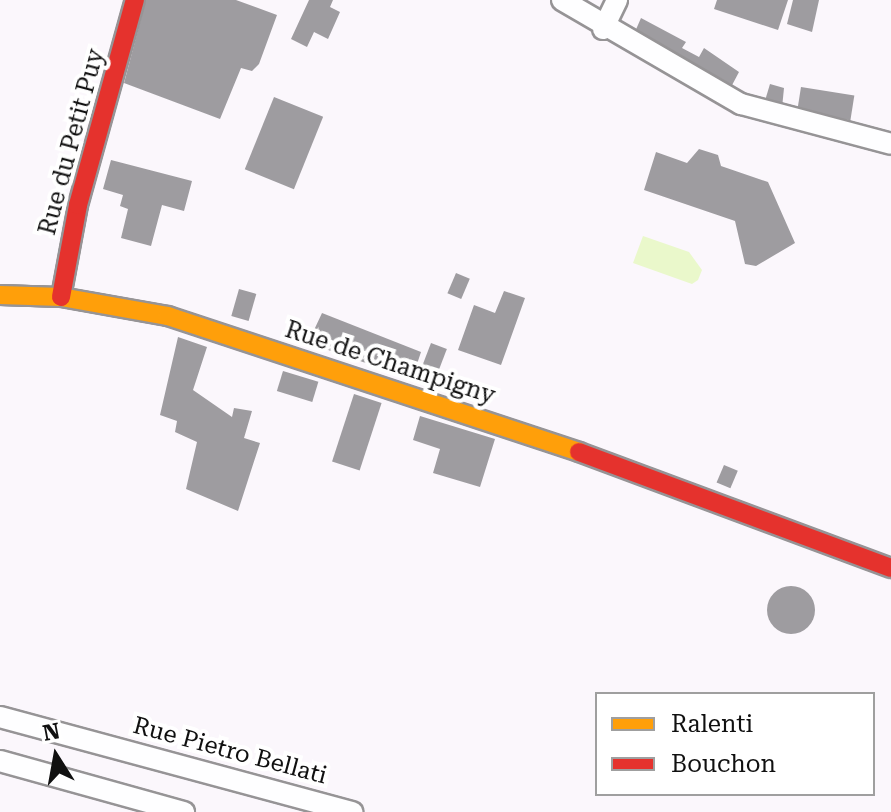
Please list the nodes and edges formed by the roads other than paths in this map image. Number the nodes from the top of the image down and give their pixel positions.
1 (135, 0) edge
2 (562, 0) edge
3 (617, 0) edge
4 (603, 29) junction
5 (891, 144) edge
6 (0, 295) edge
7 (61, 297) junction
8 (891, 568) edge
9 (0, 717) edge
10 (0, 761) edge
11 (184, 812) edge
12 (352, 812) edge

1 - 7 street, Rue du Petit Puy
2 - 4 lane
3 - 4 lane
4 - 5 lane
6 - 7 street, Rue de Champigny
7 - 8 street, Rue de Champigny
9 - 12 lane, Rue Pietro Bellati
10 - 11 lane

